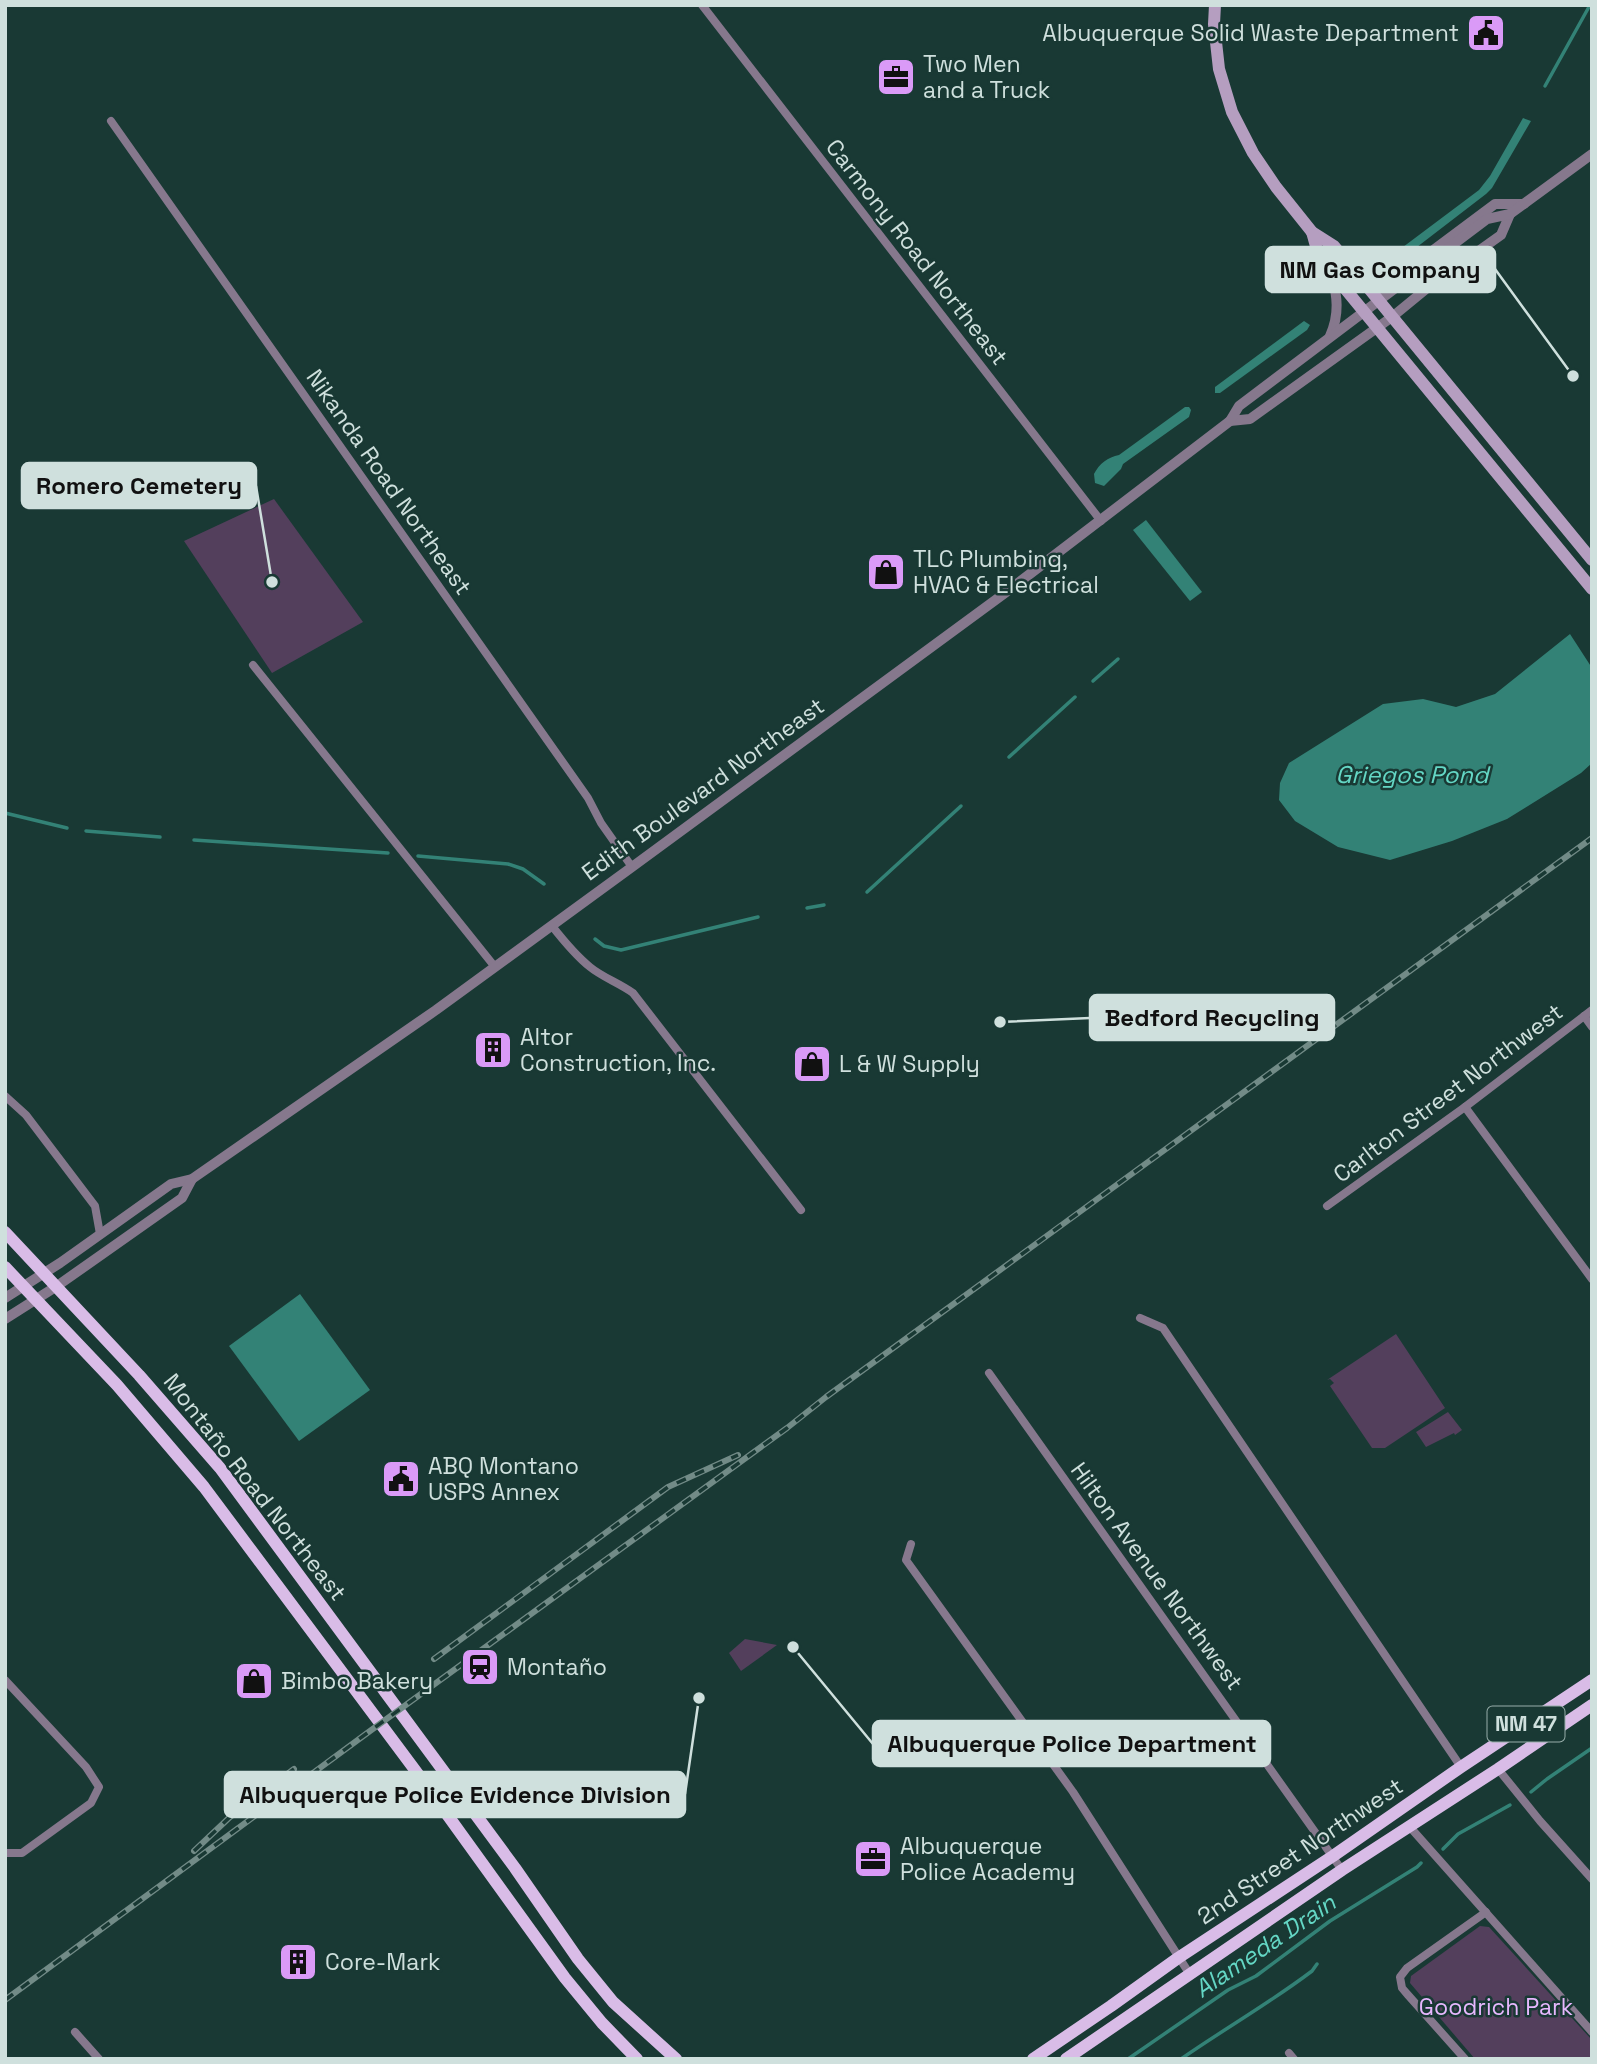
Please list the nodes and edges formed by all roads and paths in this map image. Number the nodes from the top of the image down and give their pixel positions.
1 (702, 5) edge
2 (1214, 5) edge
3 (111, 121) dead end
4 (1592, 154) edge
5 (1524, 204) junction
6 (1510, 214) junction
7 (1312, 232) junction
8 (1354, 270) junction
9 (1332, 274) junction
10 (1379, 301) junction
11 (1364, 312) junction
12 (1392, 317) junction
13 (1377, 328) junction
14 (1328, 339) junction
15 (1230, 421) junction
16 (1101, 521) junction
17 (1592, 560) edge
18 (1592, 589) edge
19 (253, 666) dead end
20 (632, 867) junction
21 (552, 926) junction
22 (495, 967) junction
23 (1592, 1010) edge
24 (1584, 1016) junction
25 (1592, 1027) edge
26 (5, 1096) edge
27 (1465, 1107) junction
28 (192, 1179) junction
29 (1327, 1206) dead end
30 (801, 1210) dead end
31 (5, 1232) edge
32 (100, 1234) junction
33 (5, 1267) edge
34 (45, 1273) junction
35 (1592, 1279) edge
36 (57, 1286) junction
37 (25, 1287) junction
38 (5, 1298) edge
39 (37, 1299) junction
40 (1140, 1318) dead end
41 (5, 1319) edge
42 (989, 1373) dead end
43 (911, 1544) dead end
44 (5, 1680) edge
45 (1592, 1681) edge
46 (1592, 1704) edge
47 (1461, 1767) junction
48 (1498, 1769) junction
49 (1409, 1826) junction
50 (5, 1853) edge
51 (1333, 1856) junction
52 (1342, 1870) junction
53 (1592, 1879) edge
54 (1486, 1912) junction
55 (1178, 1958) junction
56 (1189, 1973) junction
57 (75, 2032) dead end
58 (1592, 2032) edge
59 (99, 2059) edge
60 (636, 2059) edge
61 (676, 2059) edge
62 (1033, 2059) edge
63 (1066, 2059) edge
64 (1465, 2059) edge

1 - 16 street, Carmony Road Northeast
2 - 7 main road
3 - 20 street, Nikanda Road Northeast
4 - 5 street, Edith Boulevard Northeast
5 - 6 street, Edith Boulevard Northeast
5 - 8 street
6 - 10 street, Edith Boulevard Northeast
6 - 12 street, Edith Boulevard Northeast
7 - 8 main road
7 - 9 main road
8 - 10 main road
9 - 11 main road
9 - 14 street
10 - 11 street, Edith Boulevard Northeast
10 - 12 main road
11 - 13 main road
11 - 14 street, Edith Boulevard Northeast
12 - 13 street, Edith Boulevard Northeast
12 - 17 main road
13 - 15 street, Edith Boulevard Northeast
13 - 18 main road
14 - 15 street, Edith Boulevard Northeast
15 - 16 street, Edith Boulevard Northeast
16 - 20 street, Edith Boulevard Northeast
19 - 22 street
20 - 21 street, Edith Boulevard Northeast
21 - 22 street, Edith Boulevard Northeast
21 - 30 street
22 - 28 street, Edith Boulevard Northeast
23 - 24 street, Carlton Street Northwest
24 - 25 street
24 - 27 street, Carlton Street Northwest
26 - 32 street
27 - 29 street, Carlton Street Northwest
27 - 35 street
28 - 32 street, Edith Boulevard Northeast
28 - 36 street, Edith Boulevard Northeast
31 - 34 main road, Montaño Road Northeast
32 - 34 street, Edith Boulevard Northeast
33 - 37 main road, Montaño Road Northeast
34 - 36 main road, Montaño Road Northeast
34 - 37 street, Edith Boulevard Northeast
36 - 39 street, Edith Boulevard Northeast
36 - 61 main road, Montaño Road Northeast
37 - 38 street, Edith Boulevard Northeast
37 - 39 main road, Montaño Road Northeast
39 - 41 street, Edith Boulevard Northeast
39 - 60 main road, Montaño Road Northeast
40 - 47 street
42 - 51 street, Hilton Avenue Northwest
43 - 55 street
44 - 50 street
45 - 47 main road, 2nd Street Northwest / NM 47
46 - 48 main road, 2nd Street Northwest / NM 47
47 - 51 main road, 2nd Street Northwest / NM 47
48 - 49 main road, 2nd Street Northwest / NM 47
48 - 53 street
49 - 52 main road, 2nd Street Northwest / NM 47
49 - 54 street
51 - 52 street, Hilton Avenue Northwest
51 - 55 main road, 2nd Street Northwest / NM 47
52 - 56 main road, 2nd Street Northwest / NM 47
54 - 58 street
54 - 64 street
55 - 56 street
55 - 62 main road, 2nd Street Northwest / NM 47
56 - 63 main road, 2nd Street Northwest / NM 47
57 - 59 street

